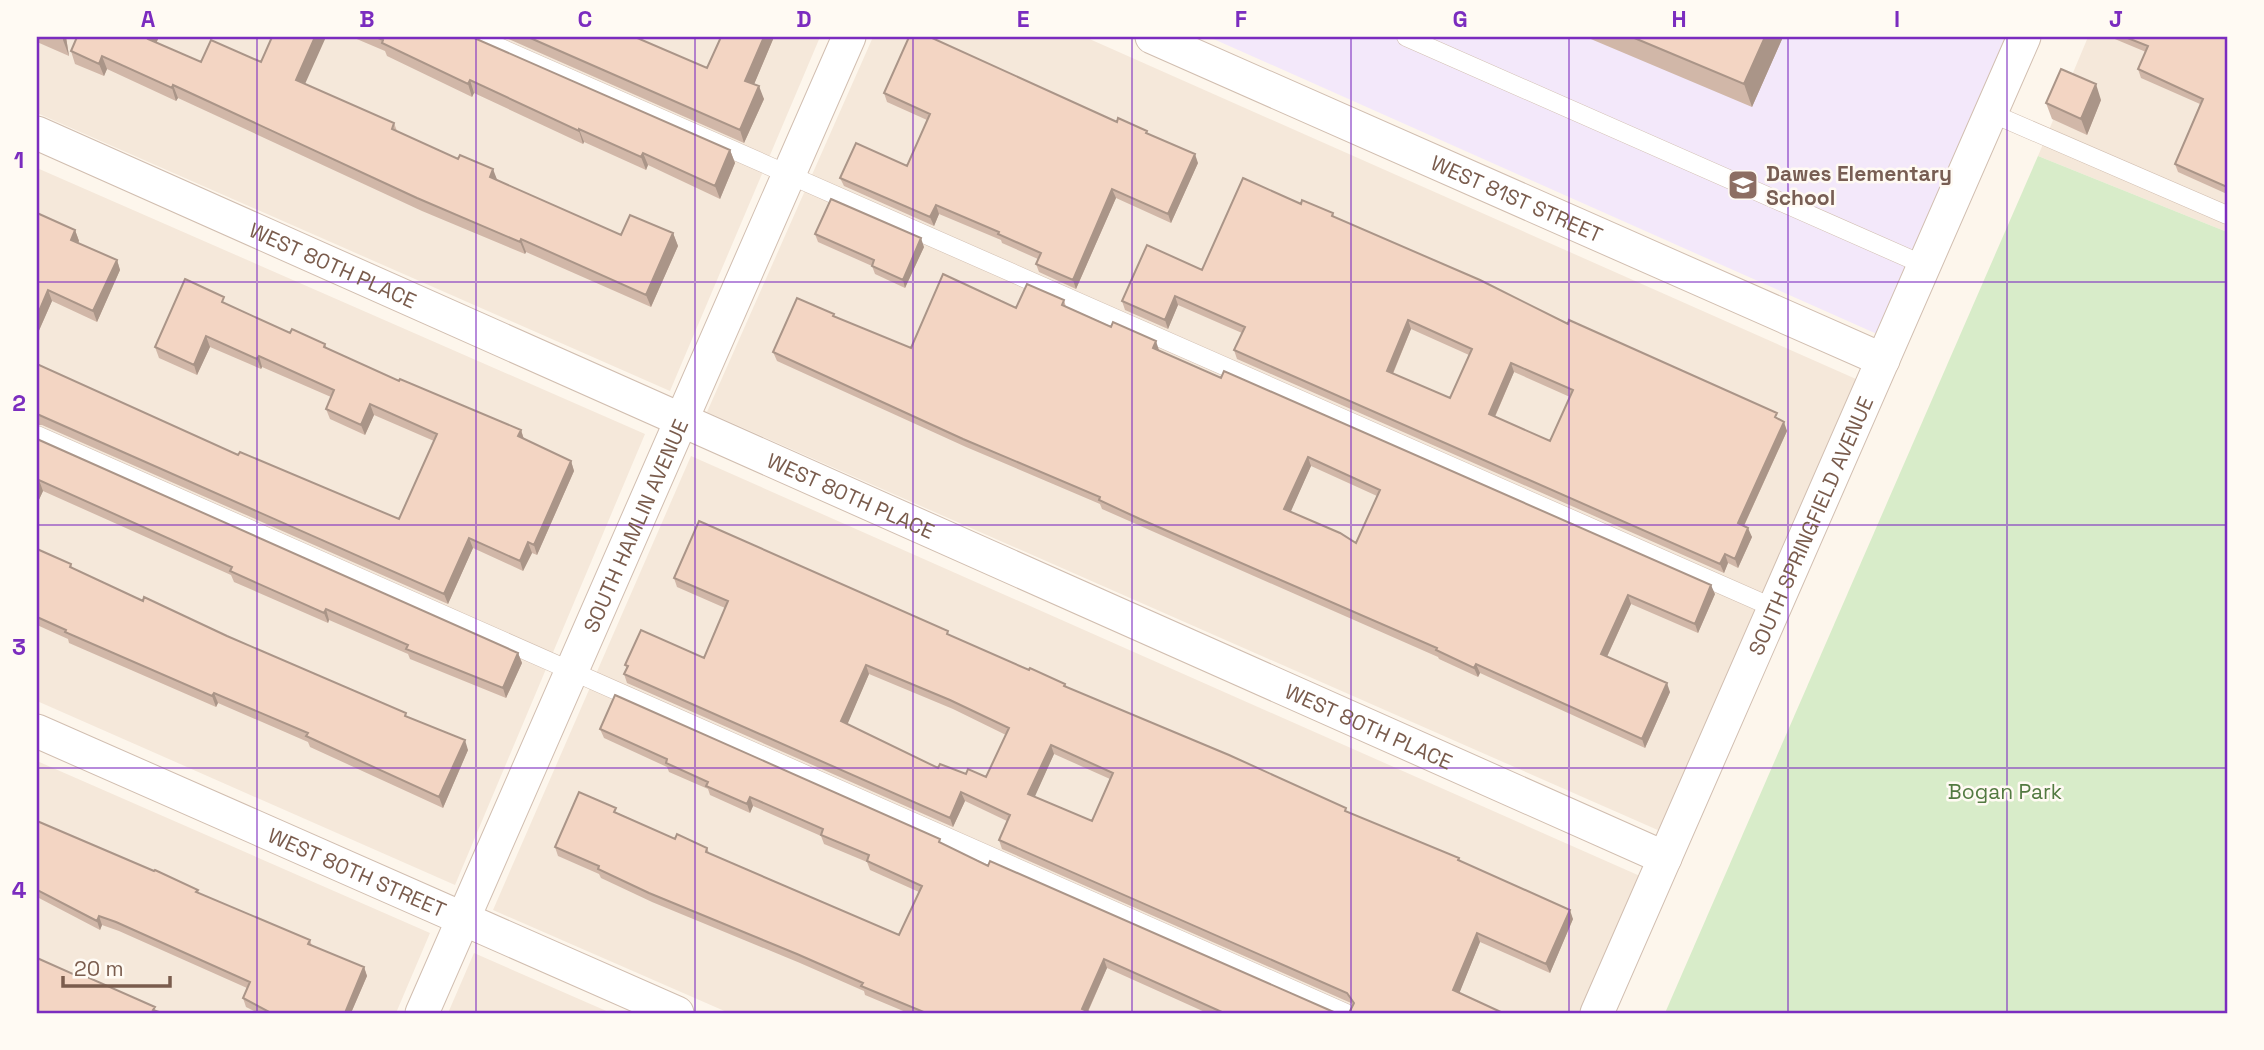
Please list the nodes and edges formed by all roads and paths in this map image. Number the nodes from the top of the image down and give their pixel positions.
1 (476, 37) edge
2 (849, 37) edge
3 (1152, 37) edge
4 (1406, 37) edge
5 (2024, 37) edge
6 (1990, 113) junction
7 (37, 133) edge
8 (788, 175) junction
9 (2227, 215) edge
10 (1924, 265) junction
11 (1883, 360) junction
12 (681, 420) junction
13 (37, 435) edge
14 (1774, 608) junction
15 (572, 670) junction
16 (37, 731) edge
17 (1665, 858) junction
18 (463, 918) junction
19 (422, 1013) edge
20 (677, 1013) edge
21 (1346, 1013) edge
22 (1598, 1013) edge

1 - 8 lane
2 - 8 street, SOUTH HAMLIN AVENUE
3 - 11 street, WEST 81ST STREET
4 - 10 lane
5 - 6 street, SOUTH SPRINGFIELD AVENUE
6 - 9 lane
6 - 10 street, SOUTH SPRINGFIELD AVENUE
7 - 12 street, WEST 80TH PLACE
8 - 12 street, SOUTH HAMLIN AVENUE
8 - 14 lane
10 - 11 street, SOUTH SPRINGFIELD AVENUE
11 - 14 street, SOUTH SPRINGFIELD AVENUE
12 - 15 street, SOUTH HAMLIN AVENUE
12 - 17 street, WEST 80TH PLACE
13 - 15 lane
14 - 17 street, SOUTH SPRINGFIELD AVENUE
15 - 18 street, SOUTH HAMLIN AVENUE
15 - 21 lane
16 - 18 street, WEST 80TH STREET
17 - 22 street, SOUTH SPRINGFIELD AVENUE
18 - 19 street, SOUTH HAMLIN AVENUE
18 - 20 street, WEST 80TH STREET

